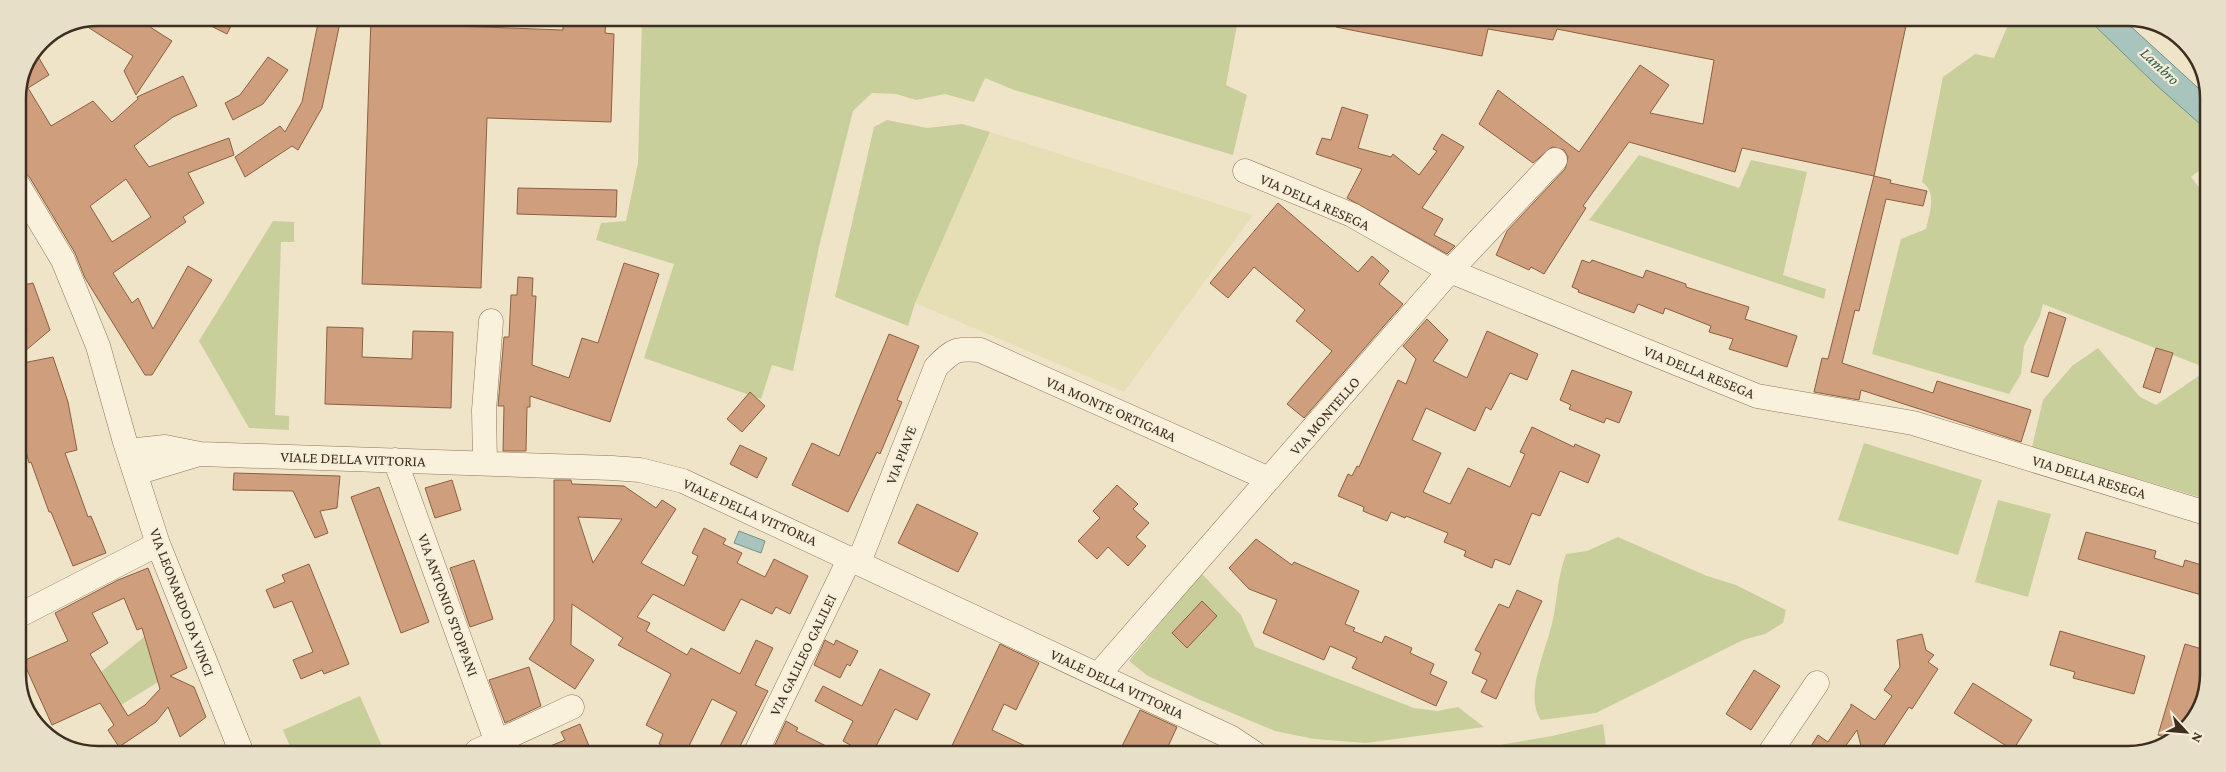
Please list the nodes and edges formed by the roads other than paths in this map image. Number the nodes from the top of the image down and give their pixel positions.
1 (1554, 160) dead end
2 (1245, 170) dead end
3 (26, 198) edge
4 (1450, 271) junction
5 (492, 321) dead end
6 (951, 352) joint
7 (395, 460) junction
8 (132, 462) junction
9 (485, 463) junction
10 (1270, 479) junction
11 (2200, 511) edge
12 (158, 544) junction
13 (854, 560) junction
14 (26, 612) edge
15 (1098, 675) junction
16 (1816, 683) dead end
17 (572, 707) dead end
18 (239, 746) edge
19 (491, 746) edge
20 (496, 746) edge
21 (759, 746) edge
22 (1244, 746) edge
23 (1774, 746) edge

1 - 4 street, VIA MONTELLO
2 - 4 street, VIA DELLA RESEGA
3 - 8 street, VIA LEONARDO DA VINCI
4 - 10 street, VIA MONTELLO
4 - 11 street, VIA DELLA RESEGA
5 - 9 street
6 - 10 street, VIA MONTE ORTIGARA
6 - 13 street, VIA PIAVE
7 - 8 street, VIALE DELLA VITTORIA
7 - 9 street, VIALE DELLA VITTORIA
7 - 19 street, VIA ANTONIO STOPPANI
8 - 12 street, VIA LEONARDO DA VINCI
9 - 13 street, VIALE DELLA VITTORIA
10 - 15 street, VIA MONTELLO
12 - 14 street
12 - 18 street, VIA LEONARDO DA VINCI
13 - 15 street, VIALE DELLA VITTORIA
13 - 21 street, VIA GALILEO GALILEI
15 - 22 street, VIALE DELLA VITTORIA
16 - 23 street
17 - 20 street

